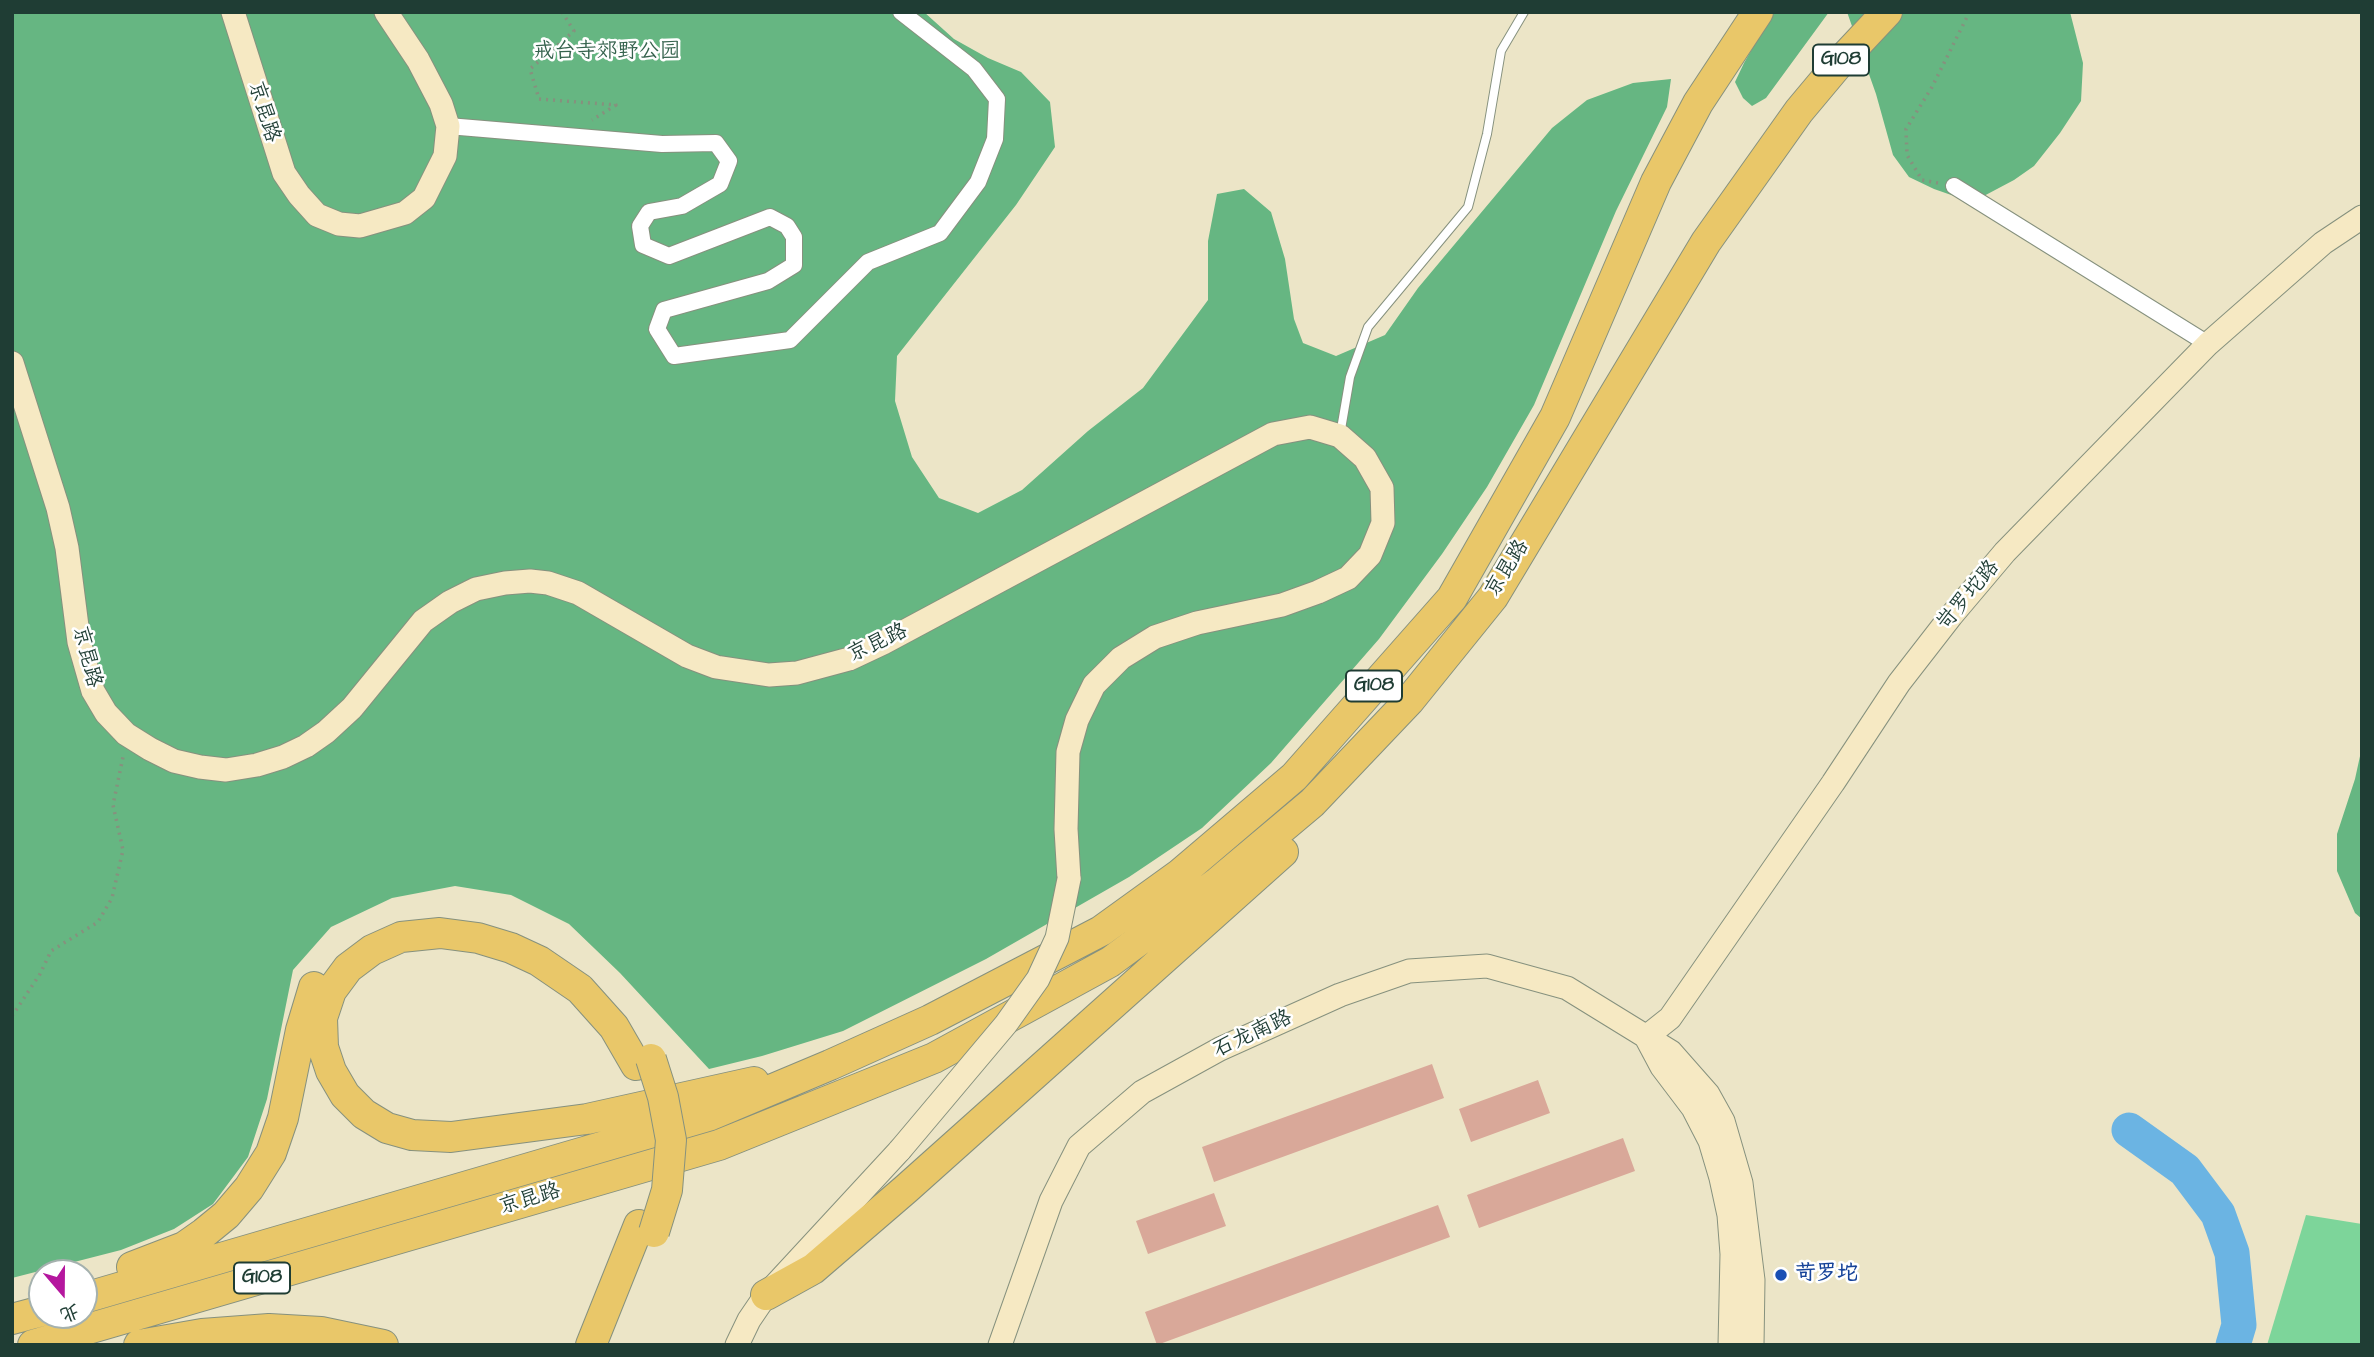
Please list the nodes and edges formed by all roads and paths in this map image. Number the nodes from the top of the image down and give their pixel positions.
1 (233, 12) edge
2 (386, 12) edge
3 (562, 12) edge
4 (901, 12) edge
5 (1524, 12) edge
6 (1758, 12) edge
7 (1886, 12) edge
8 (1967, 12) edge
9 (447, 126) junction
10 (565, 136) junction
11 (1954, 186) joint
12 (2362, 218) edge
13 (2208, 344) junction
14 (12, 363) edge
15 (1339, 436) junction
16 (1409, 701) junction
17 (126, 734) junction
18 (12, 1016) edge
19 (1646, 1037) junction
20 (643, 1062) junction
21 (830, 1065) junction
22 (647, 1228) junction
23 (98, 1281) edge
24 (98, 1294) edge
25 (766, 1294) junction
26 (33, 1345) edge
27 (139, 1345) edge
28 (383, 1345) edge
29 (591, 1345) edge
30 (607, 1345) edge
31 (737, 1345) edge
32 (1000, 1345) edge
33 (1730, 1345) edge
34 (1752, 1345) edge

1 - 9 main road, 京昆路
2 - 9 main road, 京昆路
3 - 10 path
4 - 10 street
5 - 15 lane
6 - 21 highway, 京昆路 / G108
7 - 16 highway, 京昆路 / G108
8 - 11 path
9 - 10 street
11 - 13 street
12 - 13 main road, 岢罗坨路
13 - 19 main road, 岢罗坨路
14 - 17 main road, 京昆路
15 - 17 main road, 京昆路
15 - 25 main road, 京昆路, bridge
16 - 25 highway
16 - 26 highway, 京昆路 / G108
17 - 18 path
19 - 32 main road, 石龙南路
19 - 33 main road, 石龙南路
19 - 34 main road, 石龙南路
20 - 21 highway
20 - 22 highway, bridge
20 - 23 highway
21 - 24 highway, 京昆路 / G108
22 - 29 highway
22 - 30 highway
25 - 31 main road
27 - 28 highway

